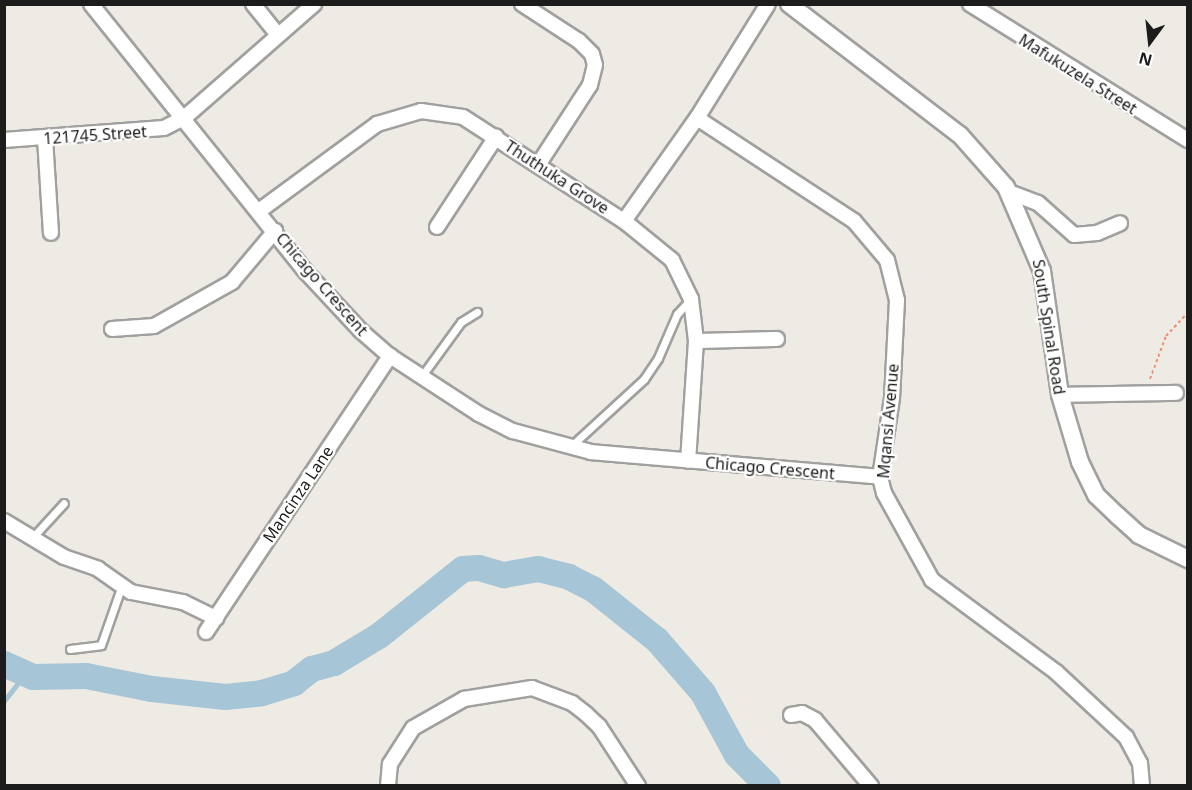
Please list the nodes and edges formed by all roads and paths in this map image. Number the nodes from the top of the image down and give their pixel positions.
1 (92, 4) edge
2 (253, 4) edge
3 (314, 4) edge
4 (522, 4) edge
5 (768, 4) edge
6 (789, 4) edge
7 (970, 4) edge
8 (277, 34) junction
9 (184, 118) junction
10 (697, 118) junction
11 (496, 137) junction
12 (45, 138) junction
13 (4, 140) edge
14 (1188, 140) edge
15 (538, 165) junction
16 (1009, 192) junction
17 (259, 211) junction
18 (624, 221) junction
19 (1120, 223) dead end
20 (437, 227) dead end
21 (275, 231) junction
22 (51, 233) dead end
23 (691, 300) junction
24 (477, 312) dead end
25 (1188, 312) edge
26 (112, 329) dead end
27 (777, 339) dead end
28 (696, 341) junction
29 (390, 356) junction
30 (421, 377) junction
31 (1146, 393) junction
32 (1176, 393) dead end
33 (1060, 395) junction
34 (571, 447) junction
35 (688, 461) junction
36 (880, 477) junction
37 (64, 502) dead end
38 (4, 521) edge
39 (30, 539) junction
40 (1188, 559) edge
41 (122, 585) junction
42 (216, 618) junction
43 (206, 632) dead end
44 (70, 649) dead end
45 (791, 715) dead end
46 (388, 786) edge
47 (638, 786) edge
48 (871, 786) edge
49 (1142, 786) edge

1 - 9 street, Chicago Crescent
2 - 8 street
3 - 8 street
4 - 15 street
5 - 10 street
6 - 16 street, South Spinal Road
7 - 14 street, Mafukuzela Street
8 - 9 street
9 - 12 street, 121745 Street
9 - 17 street, Chicago Crescent
10 - 18 street
10 - 36 street, Mqansi Avenue
11 - 15 street, Thuthuka Grove
11 - 17 street, Thuthuka Grove
11 - 20 street
12 - 13 street, 121745 Street
12 - 22 street
15 - 18 street, Thuthuka Grove
16 - 19 street
16 - 33 street, South Spinal Road
17 - 21 street, Chicago Crescent
18 - 23 street, Thuthuka Grove
21 - 26 street
21 - 29 street, Chicago Crescent
23 - 28 street, Thuthuka Grove
23 - 34 lane
24 - 30 lane
25 - 31 path
27 - 28 street
28 - 35 street, Thuthuka Grove
29 - 30 street, Chicago Crescent
29 - 42 street, Mancinza Lane
30 - 34 street, Chicago Crescent
31 - 32 street
31 - 33 street
33 - 40 street, South Spinal Road
34 - 35 street, Chicago Crescent
35 - 36 street, Chicago Crescent
36 - 49 street, Mqansi Avenue
37 - 39 lane
38 - 39 street
39 - 41 street
41 - 42 street
41 - 44 lane
42 - 43 street, Mancinza Lane
45 - 48 street
46 - 47 street

